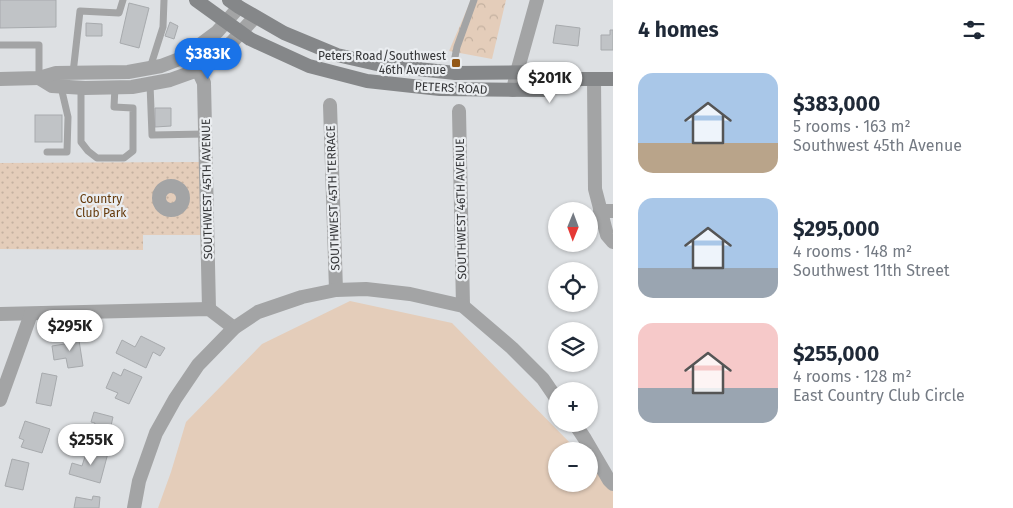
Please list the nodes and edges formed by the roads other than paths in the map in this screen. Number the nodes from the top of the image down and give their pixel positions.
1 (123, 0) edge
2 (164, 0) edge
3 (196, 0) edge
4 (474, 0) edge
5 (537, 0) edge
6 (234, 4) edge
7 (255, 16) junction
8 (226, 22) junction
9 (241, 33) junction
10 (0, 45) edge
11 (150, 68) junction
12 (198, 70) junction
13 (517, 72) junction
14 (73, 73) junction
15 (455, 73) junction
16 (0, 78) edge
17 (39, 78) junction
18 (587, 79) junction
19 (613, 79) edge
20 (150, 84) junction
21 (61, 87) junction
22 (115, 87) junction
23 (81, 88) junction
24 (513, 90) junction
25 (330, 105) dead end
26 (459, 111) dead end
27 (206, 134) junction
28 (47, 152) dead end
29 (184, 197) dead end
30 (207, 197) junction
31 (606, 211) edge
32 (613, 242) edge
33 (336, 290) junction
34 (463, 306) junction
35 (209, 309) junction
36 (0, 314) edge
37 (31, 314) junction
38 (234, 328) junction
39 (548, 386) edge
40 (0, 400) edge
41 (580, 432) edge
42 (613, 484) edge
43 (134, 508) edge

1 - 14 lane
2 - 11 lane
3 - 8 main road, PETERS ROAD
4 - 15 lane
5 - 13 street
6 - 7 main road, PETERS ROAD
6 - 8 street
7 - 9 street
7 - 15 main road, PETERS ROAD
8 - 9 main road, PETERS ROAD
8 - 11 street
9 - 12 street
9 - 24 main road, PETERS ROAD
10 - 17 lane
11 - 14 street
12 - 20 street
12 - 27 street, SOUTHWEST 45TH AVENUE
13 - 15 main road, PETERS ROAD
13 - 18 main road, PETERS ROAD
13 - 24 street
14 - 17 street
16 - 17 street
17 - 21 street
18 - 19 main road, PETERS ROAD
18 - 24 main road, PETERS ROAD
18 - 31 street
20 - 22 street
20 - 27 lane
21 - 23 street
21 - 28 lane
22 - 23 street
22 - 23 lane
25 - 33 street, SOUTHWEST 45TH TERRACE
26 - 34 street, SOUTHWEST 46TH AVENUE
27 - 30 street, SOUTHWEST 45TH AVENUE
29 - 30 street
30 - 35 street, SOUTHWEST 45TH AVENUE
31 - 32 street
33 - 34 street
33 - 38 street
34 - 39 street
35 - 37 street
35 - 38 street
36 - 37 street
37 - 40 street
38 - 43 street
41 - 42 street

